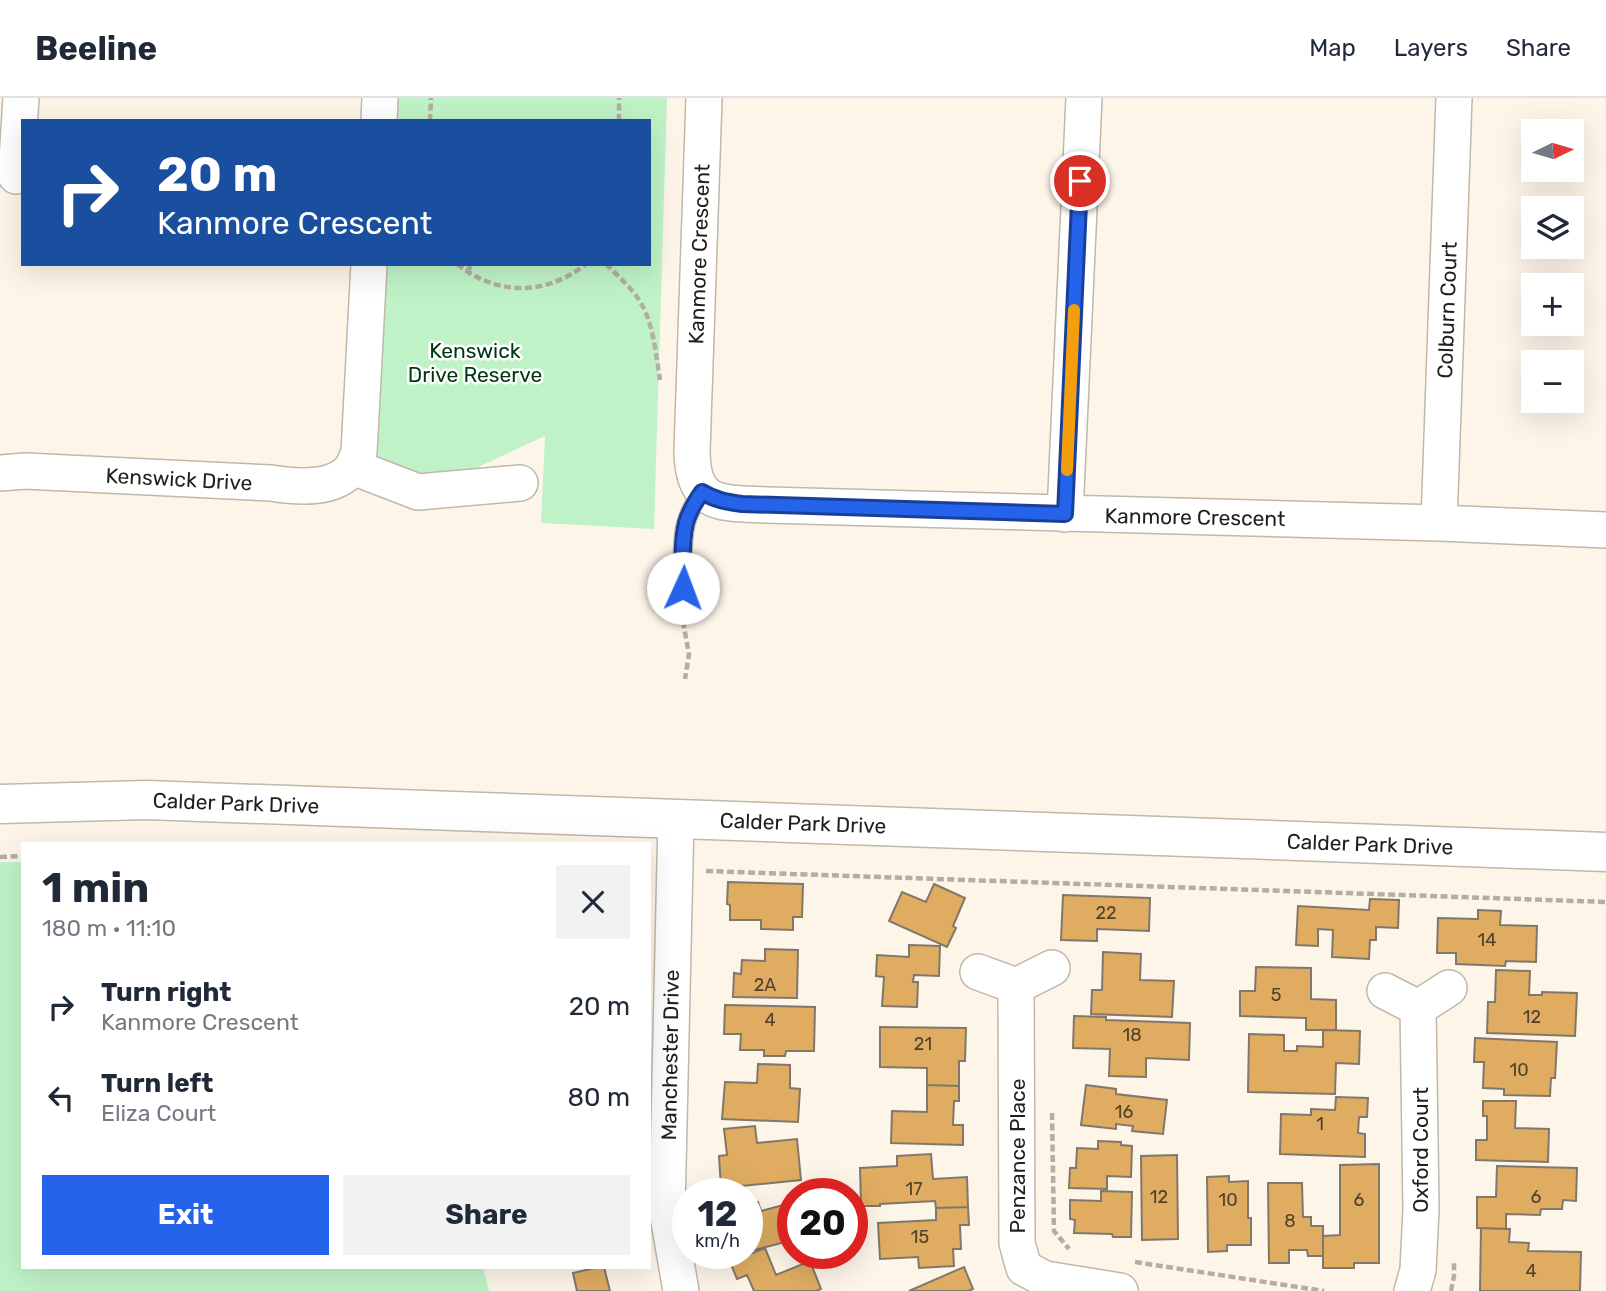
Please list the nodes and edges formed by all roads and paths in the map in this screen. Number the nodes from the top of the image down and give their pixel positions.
1 (380, 98) edge
2 (431, 98) edge
3 (620, 98) edge
4 (704, 98) edge
5 (1084, 98) edge
6 (1454, 98) edge
7 (13, 106) edge
8 (379, 119) edge
9 (430, 119) edge
10 (618, 119) edge
11 (16, 176) dead end
12 (369, 266) edge
13 (460, 266) edge
14 (471, 266) edge
15 (583, 266) edge
16 (608, 266) edge
17 (467, 272) junction
18 (662, 390) dead end
19 (353, 467) junction
20 (0, 473) edge
21 (520, 483) dead end
22 (702, 492) junction
23 (1065, 514) junction
24 (1439, 523) junction
25 (1606, 530) edge
26 (683, 588) joint
27 (685, 679) dead end
28 (0, 804) edge
29 (676, 818) junction
30 (1606, 852) edge
31 (21, 856) edge
32 (0, 857) edge
33 (675, 873) junction
34 (1606, 902) edge
35 (1052, 968) dead end
36 (978, 972) dead end
37 (1016, 986) junction
38 (1449, 988) dead end
39 (1385, 991) dead end
40 (1418, 1008) junction
41 (1052, 1107) dead end
42 (1076, 1253) dead end
43 (1125, 1276) edge
44 (681, 1291) edge
45 (1324, 1291) edge
46 (1412, 1291) edge

1 - 8 street
2 - 9 path
3 - 10 path
4 - 22 street, Kanmore Crescent
5 - 23 street
6 - 24 street, Colburn Court
7 - 11 street
12 - 19 street
13 - 17 path
14 - 17 path
15 - 17 path
16 - 18 path
19 - 20 street, Kenswick Drive
19 - 21 street
22 - 23 street, Kanmore Crescent
22 - 26 lane
23 - 24 street, Kanmore Crescent
24 - 25 street, Kanmore Crescent
26 - 27 path
28 - 29 street, Calder Park Drive
29 - 30 street, Calder Park Drive
29 - 33 street, Manchester Drive
31 - 32 path
33 - 34 path
33 - 44 street, Manchester Drive
35 - 37 street
36 - 37 street
37 - 43 street, Penzance Place
38 - 40 street
39 - 40 street
40 - 46 street, Oxford Court
41 - 42 path
43 - 45 path

